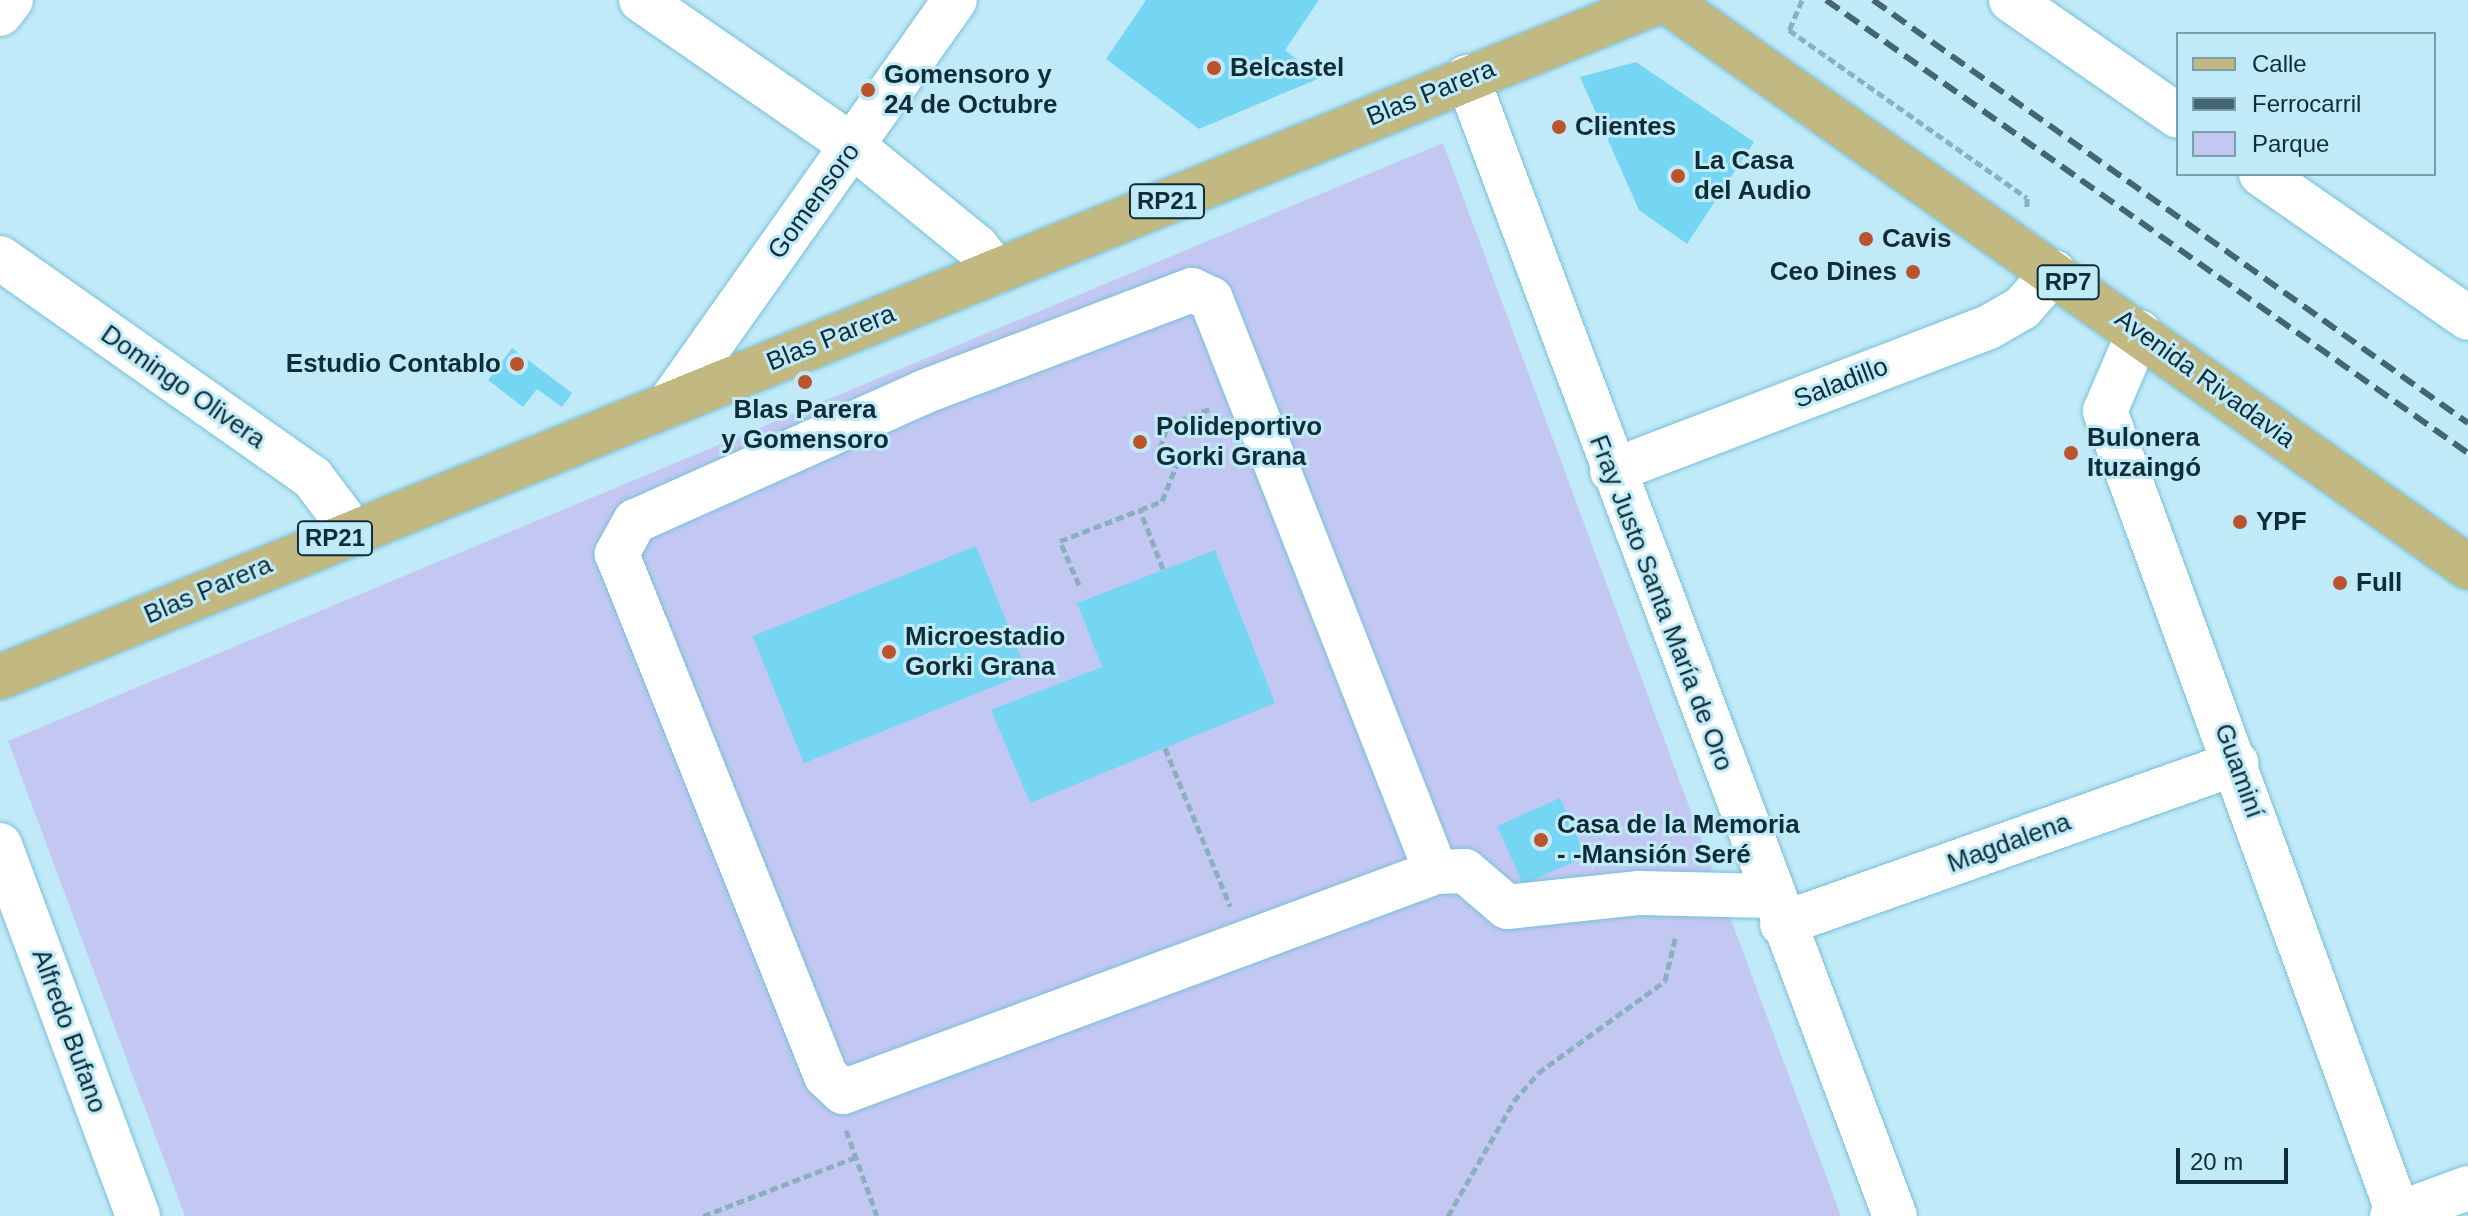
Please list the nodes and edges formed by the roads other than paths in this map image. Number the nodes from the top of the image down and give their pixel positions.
1 (11, 0) edge
2 (641, 0) edge
3 (955, 0) edge
4 (1664, 0) edge
5 (2011, 0) edge
6 (0, 14) edge
7 (1467, 77) junction
8 (2176, 115) edge
9 (853, 146) junction
10 (2264, 176) edge
11 (0, 258) edge
12 (996, 271) junction
13 (2054, 272) junction
14 (2468, 318) edge
15 (2139, 332) junction
16 (671, 401) junction
17 (1612, 471) junction
18 (352, 530) junction
19 (2468, 567) edge
20 (0, 677) edge
21 (2236, 763) junction
22 (0, 845) edge
23 (1436, 872) junction
24 (1777, 910) junction
25 (2468, 1188) edge
26 (2395, 1215) edge
27 (138, 1216) edge
28 (1895, 1216) edge

1 - 6 street
2 - 9 street
3 - 9 street, Gomensoro
4 - 7 main road, Blas Parera / RP21
4 - 13 main road, Avenida Rivadavia / RP7
5 - 8 street
7 - 12 main road, Blas Parera / RP21
7 - 17 street, Fray Justo Santa María de Oro
9 - 12 street
9 - 16 street, Gomensoro
10 - 14 street
11 - 18 street, Domingo Olivera
12 - 16 main road, Blas Parera / RP21
13 - 15 main road, Avenida Rivadavia / RP7
13 - 17 street, Saladillo
15 - 19 main road, Avenida Rivadavia / RP7
15 - 21 street, Guaminí
16 - 18 main road, Blas Parera / RP21
17 - 24 street, Fray Justo Santa María de Oro
18 - 20 main road, Blas Parera / RP21
21 - 24 street, Magdalena
21 - 26 street, Guaminí
22 - 27 street, Alfredo Bufano
23 - 23 street
23 - 24 street
24 - 28 street, Fray Justo Santa María de Oro
25 - 26 street

